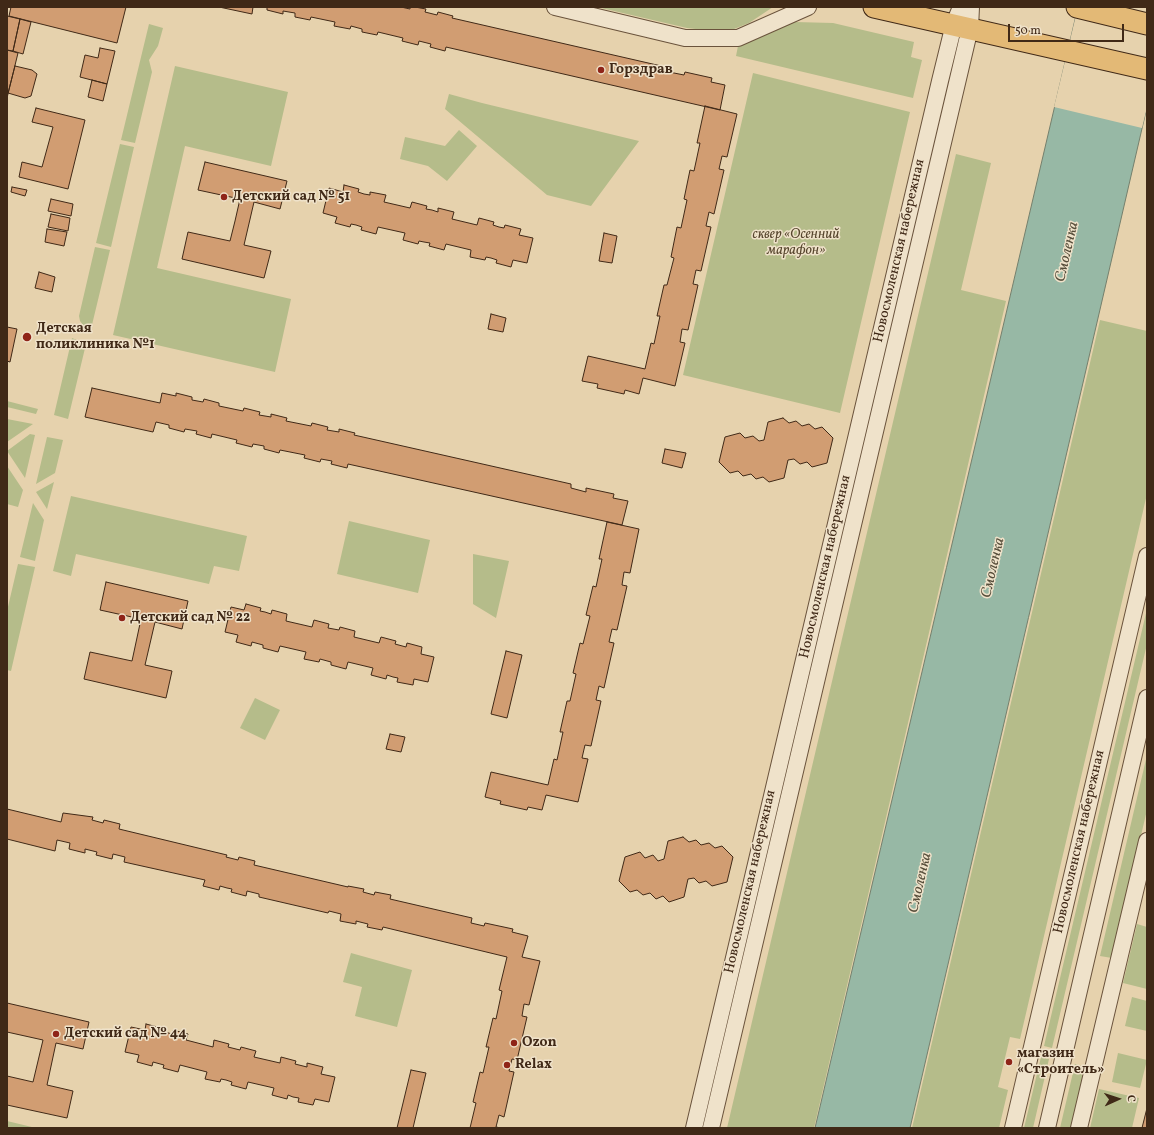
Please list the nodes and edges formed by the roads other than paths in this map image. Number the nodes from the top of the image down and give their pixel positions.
1 (555, 7) edge
2 (808, 7) edge
3 (874, 7) edge
4 (971, 7) edge
5 (1077, 7) edge
6 (962, 20) edge
7 (1147, 24) edge
8 (1147, 70) edge
9 (1147, 556) edge
10 (1147, 698) edge
11 (1147, 841) edge
12 (694, 1128) edge
13 (711, 1128) edge
14 (1012, 1128) edge
15 (1047, 1128) edge
16 (1079, 1128) edge

1 - 2 street
3 - 6 main road
4 - 6 street, Новосмоленская набережная
5 - 7 main road
6 - 8 main road
6 - 12 street, Новосмоленская набережная
6 - 13 street, Новосмоленская набережная
9 - 14 street, Новосмоленская набережная
10 - 15 street
11 - 16 street

